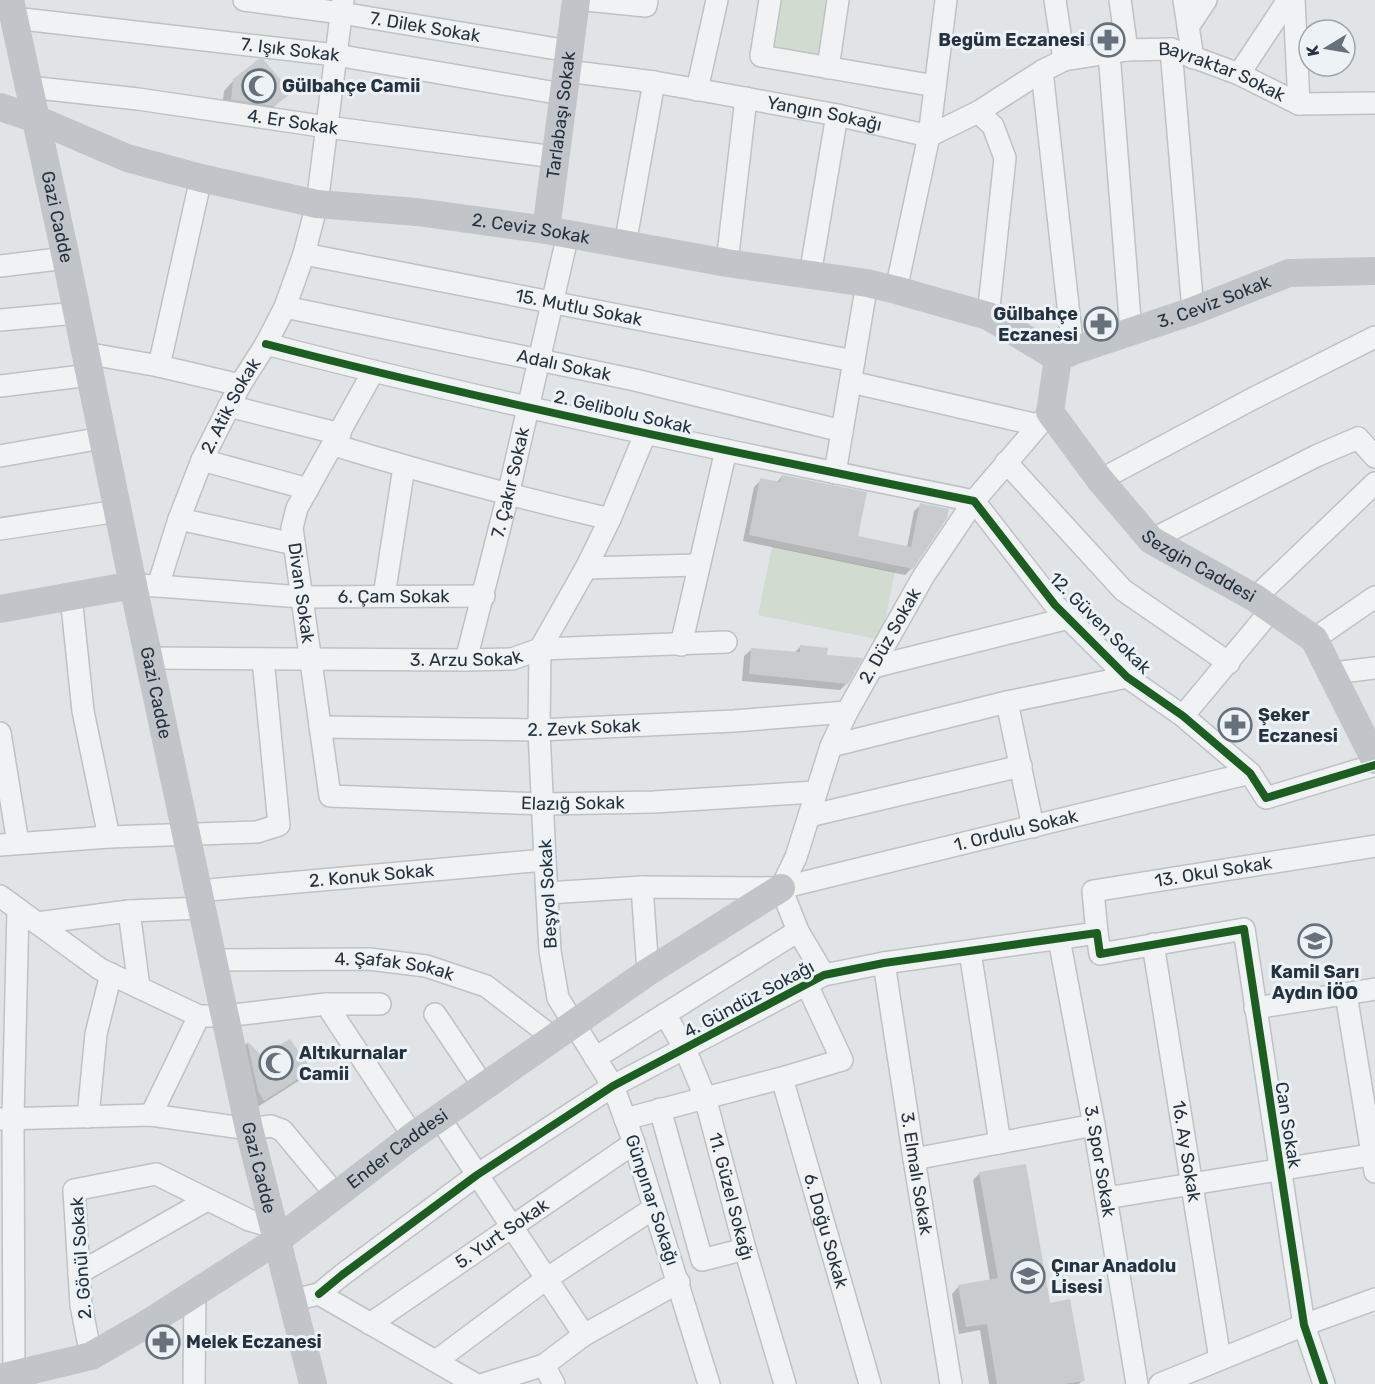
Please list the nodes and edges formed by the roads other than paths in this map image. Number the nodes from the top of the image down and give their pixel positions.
1 (244, 0) edge
2 (576, 0) edge
3 (586, 0) edge
4 (647, 0) edge
5 (717, 0) edge
6 (770, 0) edge
7 (838, 0) edge
8 (946, 0) edge
9 (1055, 0) edge
10 (1120, 0) edge
11 (1184, 0) edge
12 (1206, 0) edge
13 (1288, 0) edge
14 (1294, 0) edge
15 (342, 6) edge
16 (10, 20) edge
17 (1188, 27) junction
18 (1171, 50) junction
19 (1118, 52) junction
20 (336, 55) junction
21 (1193, 58) junction
22 (1064, 60) junction
23 (828, 68) junction
24 (1042, 71) junction
25 (566, 72) junction
26 (1239, 74) junction
27 (654, 82) junction
28 (935, 86) junction
29 (29, 87) junction
30 (697, 90) junction
31 (746, 98) junction
32 (1375, 103) edge
33 (1299, 104) junction
34 (0, 107) edge
35 (978, 112) junction
36 (837, 115) junction
37 (36, 119) junction
38 (327, 127) junction
39 (929, 136) junction
40 (555, 157) junction
41 (201, 178) junction
42 (317, 204) junction
43 (557, 232) junction
44 (625, 245) junction
45 (304, 254) junction
46 (66, 258) junction
47 (727, 263) junction
48 (0, 266) edge
49 (1375, 271) edge
50 (810, 275) junction
51 (867, 284) junction
52 (896, 290) junction
53 (553, 303) junction
54 (285, 307) junction
55 (1193, 311) junction
56 (77, 313) junction
57 (988, 316) junction
58 (0, 320) edge
59 (1131, 332) junction
60 (1375, 337) edge
61 (266, 344) junction
62 (1066, 354) junction
63 (540, 360) junction
64 (88, 364) junction
65 (159, 366) junction
66 (373, 372) junction
67 (852, 372) junction
68 (240, 384) junction
69 (0, 386) edge
70 (229, 406) junction
71 (529, 406) junction
72 (1044, 419) junction
73 (842, 431) junction
74 (645, 432) junction
75 (102, 438) junction
76 (337, 440) junction
77 (726, 450) junction
78 (0, 456) edge
79 (1375, 457) edge
80 (202, 459) junction
81 (1006, 462) junction
82 (404, 467) junction
83 (835, 473) junction
84 (1100, 480) junction
85 (1375, 483) edge
86 (308, 489) junction
87 (508, 495) junction
88 (974, 501) junction
89 (118, 511) junction
90 (179, 519) junction
91 (610, 519) junction
92 (0, 530) edge
93 (1151, 540) junction
94 (294, 544) junction
95 (698, 565) junction
96 (586, 568) junction
97 (145, 586) junction
98 (71, 596) junction
99 (384, 596) junction
100 (484, 596) junction
101 (301, 597) junction
102 (1375, 597) edge
103 (1264, 603) junction
104 (0, 609) edge
105 (1069, 618) junction
106 (1314, 639) junction
107 (726, 642) dead end
108 (681, 645) junction
109 (540, 649) junction
110 (148, 658) junction
111 (263, 659) junction
112 (309, 659) junction
113 (466, 660) junction
114 (1229, 663) junction
115 (873, 668) junction
116 (1375, 668) edge
117 (1333, 673) junction
118 (1127, 677) junction
119 (1007, 702) junction
120 (847, 712) junction
121 (1184, 716) junction
122 (320, 727) junction
123 (539, 730) junction
124 (0, 733) edge
125 (831, 746) junction
126 (1375, 760) edge
127 (1375, 765) edge
128 (1020, 766) junction
129 (1250, 773) junction
130 (815, 792) junction
131 (330, 796) joint
132 (544, 804) junction
133 (809, 816) junction
134 (1033, 827) junction
135 (187, 834) junction
136 (109, 837) junction
137 (9, 844) edge
138 (1375, 846) edge
139 (545, 860) junction
140 (642, 887) junction
141 (782, 888) junction
142 (547, 893) junction
143 (0, 896) edge
144 (200, 900) junction
145 (18, 909) junction
146 (129, 911) junction
147 (37, 923) junction
148 (798, 931) junction
149 (1097, 933) junction
150 (1059, 939) junction
151 (1153, 944) junction
152 (970, 952) junction
153 (213, 960) junction
154 (884, 963) junction
155 (648, 972) junction
156 (111, 974) junction
157 (816, 980) junction
158 (139, 987) junction
159 (1375, 989) edge
160 (1346, 994) junction
161 (326, 1004) junction
162 (380, 1004) dead end
163 (1255, 1008) junction
164 (435, 1014) dead end
165 (665, 1014) junction
166 (212, 1016) junction
167 (565, 1032) junction
168 (685, 1050) junction
169 (595, 1058) junction
170 (782, 1078) junction
171 (613, 1086) junction
172 (484, 1087) junction
173 (705, 1097) junction
174 (660, 1109) junction
175 (151, 1115) junction
176 (88, 1117) junction
177 (440, 1117) junction
178 (7, 1119) edge
179 (625, 1119) junction
180 (1094, 1125) junction
181 (249, 1129) junction
182 (413, 1136) junction
183 (634, 1143) junction
184 (1000, 1143) junction
185 (914, 1160) junction
186 (1374, 1160) edge
187 (1279, 1170) junction
188 (477, 1175) junction
189 (1191, 1184) junction
190 (336, 1195) junction
191 (1106, 1198) junction
192 (207, 1200) junction
193 (654, 1208) junction
194 (511, 1226) junction
195 (274, 1234) junction
196 (745, 1249) junction
197 (79, 1274) junction
198 (546, 1279) junction
199 (679, 1282) junction
200 (195, 1293) junction
201 (319, 1294) junction
202 (1375, 1299) edge
203 (291, 1301) junction
204 (370, 1324) junction
205 (1304, 1325) junction
206 (584, 1335) junction
207 (91, 1356) junction
208 (1220, 1359) junction
209 (436, 1361) junction
210 (544, 1365) junction
211 (7, 1376) edge
212 (194, 1384) edge
213 (313, 1384) edge
214 (475, 1384) edge
215 (484, 1384) edge
216 (554, 1384) edge
217 (710, 1384) edge
218 (785, 1384) edge
219 (870, 1384) edge
220 (951, 1384) edge
221 (1137, 1384) edge
222 (1160, 1384) edge
223 (1324, 1384) edge

1 - 15 street, 7. Dilek Sokak
2 - 25 main road, Tarlabaşı Sokak
3 - 4 street
5 - 30 street
6 - 23 street
7 - 23 street
8 - 28 street
9 - 22 street
10 - 19 street
11 - 17 street
12 - 17 street
13 - 26 street
14 - 33 street
15 - 20 street, 2. Atik Sokak
15 - 25 street, 7. Dilek Sokak
16 - 20 street, 7. Işık Sokak
16 - 29 main road, Gazi Cadde
17 - 21 street
18 - 19 street, Bayraktar Sokak
18 - 21 street, Bayraktar Sokak
18 - 55 street
19 - 22 street, Bayraktar Sokak
19 - 59 street
20 - 25 street, 7. Işık Sokak
20 - 38 street, 2. Atik Sokak
21 - 26 street, Bayraktar Sokak
22 - 24 street
23 - 28 street
24 - 35 street
24 - 62 street
25 - 27 street, Yangın Sokağı
25 - 40 main road, Tarlabaşı Sokak
26 - 33 street, Bayraktar Sokak
27 - 30 street, Yangın Sokağı
27 - 44 street
28 - 39 street
29 - 37 main road, Gazi Cadde
29 - 38 street, 4. Er Sokak
30 - 31 street, Yangın Sokağı
31 - 36 street, Yangın Sokağı
31 - 47 street
32 - 33 street, Bayraktar Sokak
34 - 37 main road, 2. Ceviz Sokak
35 - 39 street
35 - 57 street
36 - 39 street, Yangın Sokağı
36 - 50 street
37 - 41 main road, 2. Ceviz Sokak
37 - 46 main road, Gazi Cadde
38 - 40 street, 4. Er Sokak
38 - 42 street, 2. Atik Sokak
39 - 52 street
40 - 43 main road, Tarlabaşı Sokak
41 - 42 main road, 2. Ceviz Sokak
41 - 65 street
42 - 43 main road, 2. Ceviz Sokak
42 - 45 street, 2. Atik Sokak
43 - 44 main road, 2. Ceviz Sokak
43 - 53 street, 7. Çakır Sokak
44 - 47 main road, 2. Ceviz Sokak
45 - 53 street, 15. Mutlu Sokak
45 - 54 street, 2. Atik Sokak
46 - 48 street
46 - 56 main road, Gazi Cadde
47 - 50 main road, 2. Ceviz Sokak
49 - 55 main road, 3. Ceviz Sokak
50 - 51 main road, 2. Ceviz Sokak
51 - 52 main road, 2. Ceviz Sokak
51 - 67 street
52 - 57 main road, 2. Ceviz Sokak
53 - 63 street, 7. Çakır Sokak
53 - 67 street, 15. Mutlu Sokak
54 - 61 street, 2. Atik Sokak
54 - 63 street, Adalı Sokak
55 - 59 main road, 3. Ceviz Sokak
56 - 58 street
56 - 64 main road, Gazi Cadde
57 - 62 main road, 2. Ceviz Sokak
59 - 62 main road, 3. Ceviz Sokak
60 - 84 street
61 - 66 street, 2. Gelibolu Sokak
61 - 68 street, 2. Atik Sokak
62 - 72 main road
63 - 71 street, 7. Çakır Sokak
63 - 73 street, Adalı Sokak
64 - 65 street
64 - 69 street
64 - 75 main road, Gazi Cadde
65 - 68 street
66 - 71 street, 2. Gelibolu Sokak
66 - 76 street, Divan Sokak
67 - 72 street, 15. Mutlu Sokak
67 - 73 street
68 - 70 street, 2. Atik Sokak
70 - 76 street
70 - 80 street, 2. Atik Sokak
71 - 74 street, 2. Gelibolu Sokak
71 - 87 street, 7. Çakır Sokak
72 - 81 street, 2. Düz Sokak
72 - 84 main road, Sezgin Caddesi
73 - 83 street
74 - 77 street, 2. Gelibolu Sokak
74 - 91 street, 3. Arzu Sokak
75 - 78 street
75 - 89 main road, Gazi Cadde
76 - 82 street
76 - 86 street, Divan Sokak
77 - 83 street, 2. Gelibolu Sokak
77 - 95 street
79 - 93 street
80 - 86 street
80 - 90 street, 2. Atik Sokak
81 - 88 street, 2. Düz Sokak
81 - 114 street
82 - 87 street
82 - 99 street
83 - 88 street, 2. Gelibolu Sokak
84 - 93 main road, Sezgin Caddesi
85 - 103 street
86 - 94 street, Divan Sokak
87 - 91 street
87 - 100 street, 7. Çakır Sokak
88 - 105 street, 12. Güven Sokak
88 - 115 street, 2. Düz Sokak
89 - 92 street
89 - 97 main road, Gazi Cadde
90 - 94 street
90 - 97 street, 2. Atik Sokak
91 - 96 street, 3. Arzu Sokak
93 - 103 main road, Sezgin Caddesi
94 - 101 street, Divan Sokak
95 - 96 street
95 - 108 street
96 - 109 street, 3. Arzu Sokak
97 - 98 main road
97 - 101 street, 6. Çam Sokak
97 - 110 main road, Gazi Cadde
98 - 104 main road
98 - 136 street
99 - 100 street, 6. Çam Sokak
99 - 101 street, 6. Çam Sokak
100 - 113 street, 7. Çakır Sokak
101 - 112 street, Divan Sokak
102 - 106 street
103 - 106 main road, Sezgin Caddesi
103 - 114 street
105 - 115 street
105 - 118 street, 12. Güven Sokak
106 - 117 main road, Sezgin Caddesi
107 - 108 street
108 - 109 street
109 - 113 street, 3. Arzu Sokak
109 - 123 street, Beşyol Sokak
110 - 111 street, 3. Arzu Sokak
110 - 135 main road, Gazi Cadde
111 - 112 street, 3. Arzu Sokak
111 - 135 street
112 - 113 street, 3. Arzu Sokak
112 - 122 street, Divan Sokak
114 - 121 street
115 - 120 street, 2. Düz Sokak
116 - 117 street
117 - 126 main road, Sezgin Caddesi
118 - 119 street
118 - 121 street, 12. Güven Sokak
119 - 125 street
119 - 128 street
120 - 123 street, 2. Zevk Sokak
120 - 125 street, 2. Düz Sokak
121 - 129 street, 12. Güven Sokak
122 - 123 street, 2. Zevk Sokak
122 - 131 street, Divan Sokak
123 - 132 street, Beşyol Sokak
124 - 137 street
125 - 130 street, 2. Düz Sokak
127 - 129 street, 12. Güven Sokak
128 - 133 street
128 - 134 street
129 - 134 street, 1. Ordulu Sokak
130 - 132 street, Elazığ Sokak
130 - 133 street, 2. Düz Sokak
131 - 132 street, Elazığ Sokak
132 - 139 street, Beşyol Sokak
133 - 141 street, 2. Düz Sokak
134 - 141 street, 1. Ordulu Sokak
135 - 136 street
135 - 144 main road, Gazi Cadde
136 - 137 street
138 - 149 street, 13. Okul Sokak
139 - 142 street, Beşyol Sokak
139 - 144 street, 2. Konuk Sokak
140 - 141 street, 1. Ordulu Sokak
140 - 142 street, 1. Ordulu Sokak
140 - 155 street
141 - 148 street
141 - 155 main road, Ender Caddesi
142 - 167 street, Beşyol Sokak
143 - 145 street
144 - 146 street, 2. Konuk Sokak
144 - 153 main road, Gazi Cadde
145 - 147 street
145 - 178 street
146 - 147 street, 2. Konuk Sokak
146 - 158 street
147 - 156 street
148 - 157 street
148 - 165 street
149 - 150 street, 4. Gündüz Sokağı
149 - 151 street
150 - 152 street, 4. Gündüz Sokağı
150 - 180 street, 3. Spor Sokak
151 - 163 street, Can Sokak
151 - 189 street, 16. Ay Sokak
152 - 154 street, 4. Gündüz Sokağı
152 - 184 street
153 - 166 main road, Gazi Cadde
153 - 167 street, 4. Şafak Sokak
154 - 157 street, 4. Gündüz Sokağı
154 - 185 street, 3. Elmalı Sokak
155 - 167 main road, Ender Caddesi
156 - 158 street
156 - 176 street
157 - 168 street, 4. Gündüz Sokağı
157 - 170 street
158 - 166 street
159 - 160 street
160 - 163 street
160 - 186 street
161 - 162 street
161 - 166 street
161 - 182 street
163 - 187 street, Can Sokak
164 - 172 street
165 - 168 street, 11. Güzel Sokağı
165 - 169 street
166 - 175 street
166 - 181 main road, Gazi Cadde
167 - 169 street, Günpınar Sokağı
167 - 172 main road, Ender Caddesi
168 - 171 street, 4. Gündüz Sokağı
168 - 173 street, 11. Güzel Sokağı
169 - 171 street, Günpınar Sokağı
170 - 173 street
170 - 219 street, 6. Doğu Sokak
171 - 179 street, Günpınar Sokağı
171 - 188 street, 4. Gündüz Sokağı
172 - 177 main road, Ender Caddesi
173 - 174 street
173 - 196 street, 11. Güzel Sokağı
174 - 179 street
174 - 196 street
175 - 176 street
175 - 181 street
176 - 178 street
177 - 182 main road, Ender Caddesi
177 - 188 street
178 - 211 street
179 - 183 street, Günpınar Sokağı
180 - 184 street
180 - 191 street, 3. Spor Sokak
181 - 190 street
181 - 195 main road, Gazi Cadde
182 - 190 main road, Ender Caddesi
183 - 193 street, Günpınar Sokağı
183 - 194 street, 5. Yurt Sokak
184 - 185 street
185 - 220 street, 3. Elmalı Sokak
186 - 187 street
187 - 189 street
187 - 205 street, Can Sokak
188 - 194 street
188 - 201 street, 4. Gündüz Sokağı
189 - 191 street
189 - 208 street, 16. Ay Sokak
190 - 195 main road, Ender Caddesi
191 - 221 street, 3. Spor Sokak
192 - 195 street, 2. Gönül Sokak
192 - 197 street
192 - 197 street, 2. Gönül Sokak
193 - 198 street
193 - 199 street, Günpınar Sokağı
194 - 198 street
194 - 204 street, 5. Yurt Sokak
195 - 200 main road, Ender Caddesi
195 - 203 main road, Gazi Cadde
196 - 218 street, 11. Güzel Sokağı
197 - 207 street, 2. Gönül Sokak
198 - 206 street
198 - 209 street
199 - 206 street
199 - 217 street, Günpınar Sokağı
200 - 207 main road, Ender Caddesi
200 - 212 street
201 - 203 street
201 - 204 street
202 - 205 street
203 - 213 main road, Gazi Cadde
204 - 209 street
205 - 208 street
205 - 223 street, Can Sokak
206 - 210 street
207 - 211 main road, Ender Caddesi
208 - 222 street
209 - 214 street
210 - 215 street
210 - 216 street

